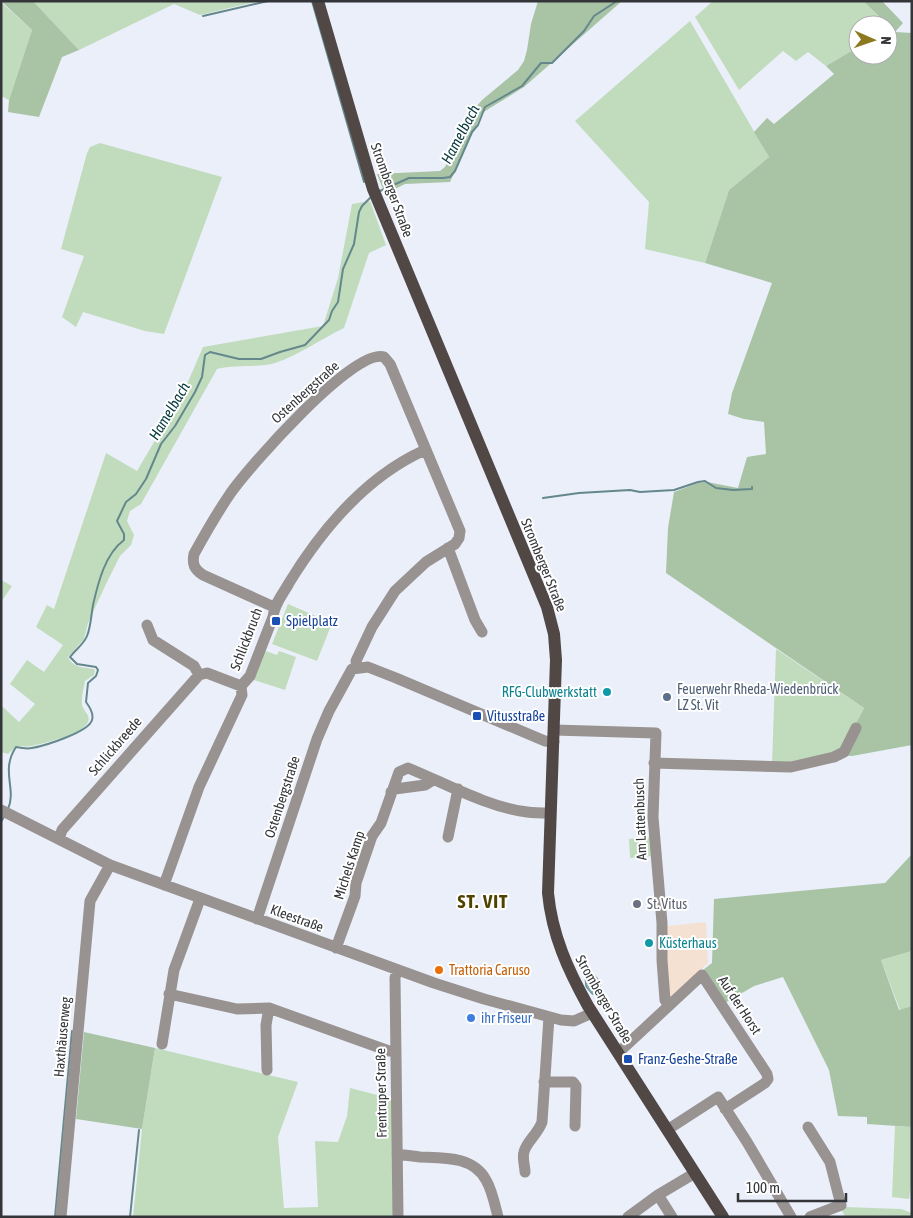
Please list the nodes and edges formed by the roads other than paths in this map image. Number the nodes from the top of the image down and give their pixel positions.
1 (318, 1) edge
2 (425, 450) junction
3 (448, 548) junction
4 (274, 607) junction
5 (147, 625) dead end
6 (482, 632) dead end
7 (357, 668) junction
8 (199, 675) junction
9 (241, 686) junction
10 (856, 728) dead end
11 (554, 736) junction
12 (654, 763) junction
13 (433, 780) junction
14 (458, 789) junction
15 (391, 792) junction
16 (1, 810) edge
17 (550, 813) junction
18 (448, 837) dead end
19 (59, 839) junction
20 (110, 864) junction
21 (164, 885) junction
22 (200, 899) junction
23 (257, 919) junction
24 (336, 948) junction
25 (397, 970) junction
26 (169, 994) junction
27 (669, 1005) junction
28 (269, 1008) junction
29 (592, 1013) junction
30 (549, 1017) junction
31 (162, 1044) dead end
32 (396, 1051) junction
33 (618, 1053) junction
34 (267, 1070) dead end
35 (544, 1082) junction
36 (725, 1109) junction
37 (575, 1126) dead end
38 (808, 1127) dead end
39 (667, 1130) junction
40 (397, 1154) junction
41 (525, 1172) dead end
42 (695, 1173) junction
43 (658, 1195) junction
44 (61, 1217) edge
45 (398, 1217) edge
46 (498, 1217) edge
47 (628, 1217) edge
48 (672, 1217) edge
49 (723, 1217) edge
50 (791, 1217) edge
51 (810, 1217) edge

1 - 11 main road, Stromberger Straße
2 - 3 street, Ostenbergstraße
2 - 4 street, Schlickbruch
2 - 4 street, Ostenbergstraße
3 - 6 street
3 - 7 street, Ostenbergstraße
4 - 9 street, Schlickbruch
5 - 8 street
7 - 11 street
7 - 23 street, Ostenbergstraße
8 - 9 street
8 - 19 street, Schlickbreede
9 - 21 street, Schlickbruch
10 - 12 street
11 - 12 street, Am Lattenbusch
11 - 17 main road, Stromberger Straße
12 - 27 street, Am Lattenbusch
13 - 14 street, Michels Kamp
13 - 15 street
13 - 15 street, Michels Kamp
14 - 17 street, Michels Kamp
14 - 18 street
15 - 24 street, Michels Kamp
16 - 19 street, Kleestraße
17 - 29 main road, Stromberger Straße
19 - 20 street, Kleestraße
20 - 21 street, Kleestraße
20 - 44 street, Haxthäuserweg
21 - 22 street, Kleestraße
22 - 23 street, Kleestraße
22 - 26 street
23 - 24 street, Kleestraße
24 - 25 street, Kleestraße
25 - 30 street, Kleestraße
25 - 32 street, Frentruper Straße
26 - 28 street
26 - 31 street
27 - 33 street, Auf der Horst
27 - 36 street, Auf der Horst
28 - 32 street
28 - 34 street
29 - 30 street, Kleestraße
29 - 33 main road, Stromberger Straße
30 - 35 street
32 - 40 street, Frentruper Straße
33 - 39 main road, Stromberger Straße
35 - 37 street
35 - 41 street
36 - 39 street
36 - 50 street
38 - 51 street
39 - 42 main road, Stromberger Straße
40 - 45 street, Frentruper Straße
40 - 46 street
42 - 43 street
42 - 49 main road, Stromberger Straße
43 - 47 street
43 - 48 street

